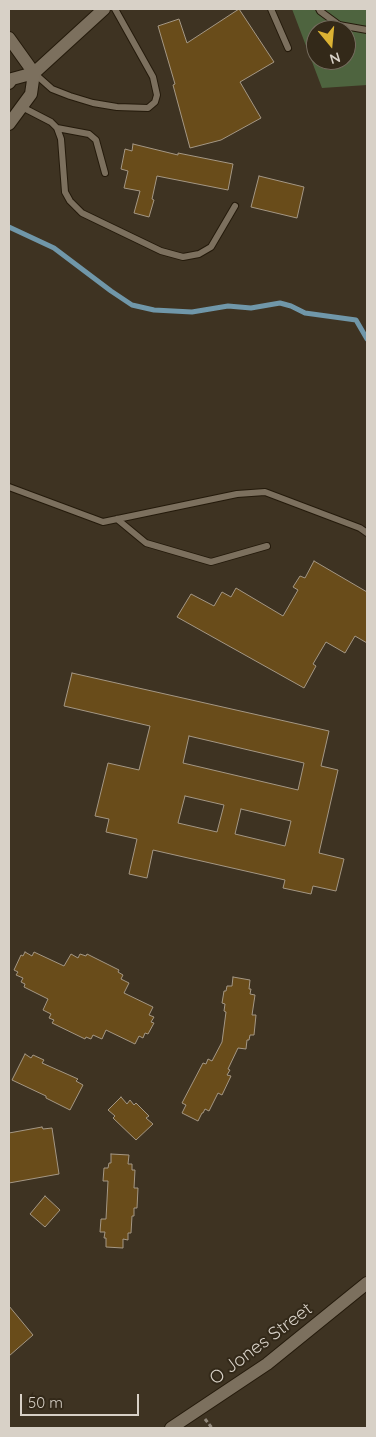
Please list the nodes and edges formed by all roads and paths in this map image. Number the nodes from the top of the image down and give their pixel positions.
1 (104, 9) edge
2 (115, 9) edge
3 (272, 9) edge
4 (319, 9) edge
5 (367, 30) edge
6 (9, 38) edge
7 (288, 48) dead end
8 (34, 73) junction
9 (9, 83) edge
10 (22, 107) junction
11 (9, 124) edge
12 (57, 128) junction
13 (105, 173) dead end
14 (235, 206) dead end
15 (9, 487) edge
16 (117, 519) junction
17 (367, 533) edge
18 (267, 546) dead end
19 (367, 1283) edge
20 (171, 1428) edge

1 - 8 street
2 - 8 lane
3 - 7 lane
4 - 5 lane
6 - 8 street
8 - 9 street
8 - 10 street
10 - 11 street
10 - 12 lane
12 - 13 lane
12 - 14 lane
15 - 16 lane
16 - 17 lane
16 - 18 lane
19 - 20 street, O Jones Street

